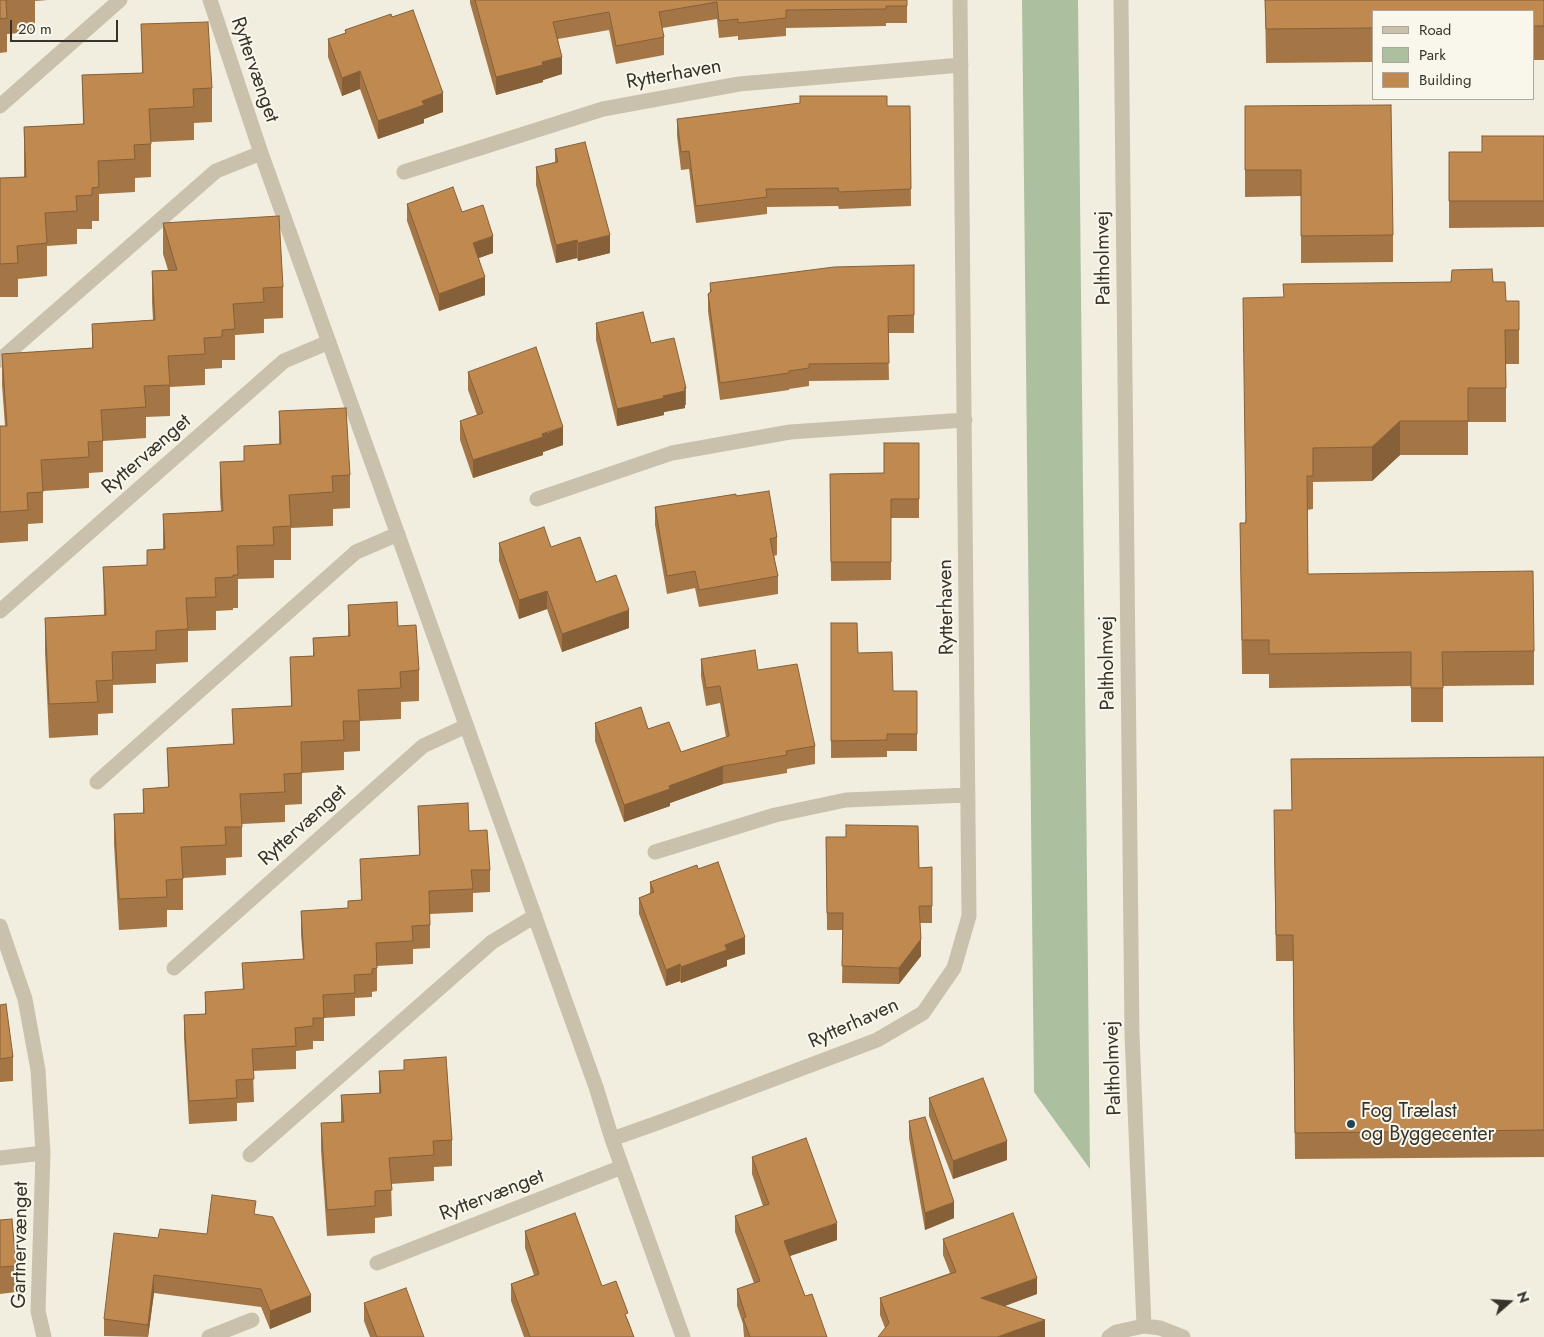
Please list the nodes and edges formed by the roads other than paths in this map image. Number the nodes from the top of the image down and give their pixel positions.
1 (120, 0) edge
2 (210, 0) edge
3 (960, 0) edge
4 (1121, 0) edge
5 (961, 65) junction
6 (0, 106) edge
7 (261, 153) junction
8 (404, 172) dead end
9 (329, 342) junction
10 (0, 360) edge
11 (965, 420) junction
12 (537, 499) dead end
13 (398, 534) junction
14 (0, 611) edge
15 (466, 726) junction
16 (98, 782) dead end
17 (968, 795) junction
18 (655, 852) dead end
19 (535, 916) junction
20 (0, 927) edge
21 (174, 968) dead end
22 (612, 1139) junction
23 (43, 1153) junction
24 (250, 1155) dead end
25 (0, 1158) edge
26 (622, 1167) junction
27 (378, 1263) dead end
28 (252, 1320) dead end
29 (1144, 1326) junction
30 (44, 1337) edge
31 (209, 1337) edge
32 (683, 1337) edge
33 (1110, 1337) edge
34 (1183, 1337) edge

1 - 6 street
2 - 7 street, Ryttervænget
3 - 5 street, Rytterhaven
4 - 29 street, Paltholmvej
5 - 8 street, Rytterhaven
5 - 11 street, Rytterhaven
7 - 9 street, Ryttervænget
7 - 10 street, Ryttervænget
9 - 13 street, Ryttervænget
9 - 14 street, Ryttervænget
11 - 12 street
11 - 17 street, Rytterhaven
13 - 15 street, Ryttervænget
13 - 16 street
15 - 19 street, Ryttervænget
15 - 21 street, Ryttervænget
17 - 18 street
17 - 22 street, Rytterhaven
19 - 22 street, Ryttervænget
19 - 24 street
20 - 23 street, Gartnervænget
22 - 26 street, Ryttervænget
23 - 25 street, Gartnervænget
23 - 30 street, Gartnervænget
26 - 27 street, Ryttervænget
26 - 32 street, Ryttervænget
28 - 31 street
29 - 33 street
29 - 34 street

